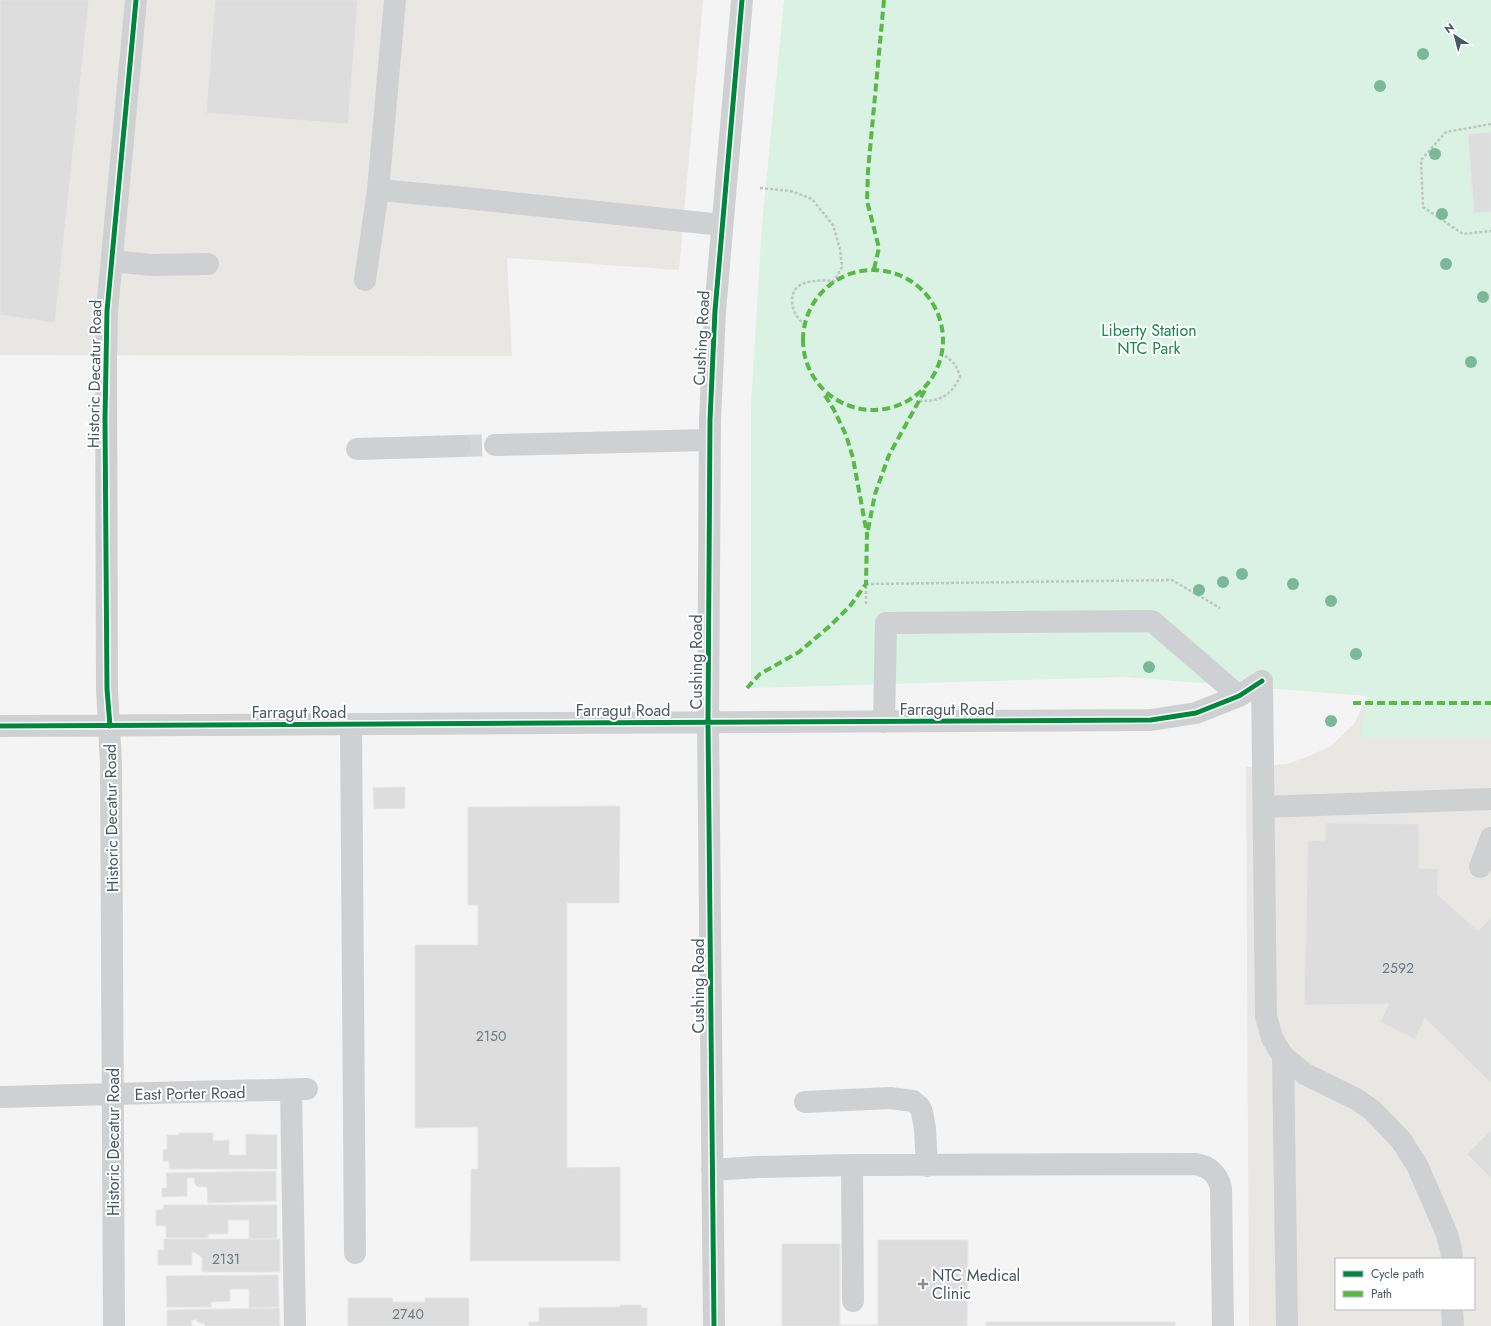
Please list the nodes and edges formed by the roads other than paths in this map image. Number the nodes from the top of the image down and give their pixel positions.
1 (136, 0) edge
2 (395, 0) edge
3 (742, 0) edge
4 (378, 190) junction
5 (722, 225) junction
6 (112, 261) junction
7 (208, 264) dead end
8 (365, 280) dead end
9 (709, 440) junction
10 (495, 445) tunnel mouth
11 (460, 446) tunnel mouth
12 (357, 449) dead end
13 (1239, 696) junction
14 (884, 722) junction
15 (708, 723) junction
16 (351, 725) junction
17 (0, 726) edge
18 (110, 726) junction
19 (1491, 799) edge
20 (1264, 806) junction
21 (1491, 838) edge
22 (1480, 867) dead end
23 (1283, 1056) junction
24 (113, 1095) junction
25 (0, 1097) edge
26 (805, 1102) dead end
27 (852, 1165) junction
28 (927, 1166) junction
29 (712, 1170) junction
30 (355, 1253) dead end
31 (1452, 1258) edge
32 (853, 1301) dead end
33 (1452, 1310) edge
34 (114, 1326) edge
35 (295, 1326) edge
36 (714, 1326) edge
37 (1223, 1326) edge
38 (1287, 1326) edge
39 (1453, 1326) edge

1 - 6 street, Historic Decatur Road
2 - 4 street
3 - 5 street, Cushing Road
4 - 5 street
4 - 8 street
5 - 9 street, Cushing Road
6 - 7 street
6 - 18 street, Historic Decatur Road
9 - 10 street
9 - 15 street, Cushing Road
11 - 12 street
13 - 14 street, Farragut Road
13 - 14 street
13 - 20 street, Farragut Road
14 - 15 street, Farragut Road
15 - 16 street, Farragut Road
15 - 29 street, Cushing Road
16 - 18 street, Farragut Road
16 - 30 street
17 - 18 street, Farragut Road
18 - 24 street, Historic Decatur Road
19 - 20 street
20 - 23 street
21 - 22 street
23 - 31 street
23 - 38 street
24 - 25 street, East Porter Road
24 - 34 street, Historic Decatur Road
24 - 35 street, East Porter Road
26 - 28 street
27 - 28 street
27 - 29 street
27 - 32 street
28 - 37 street
29 - 36 street, Cushing Road
33 - 39 street

